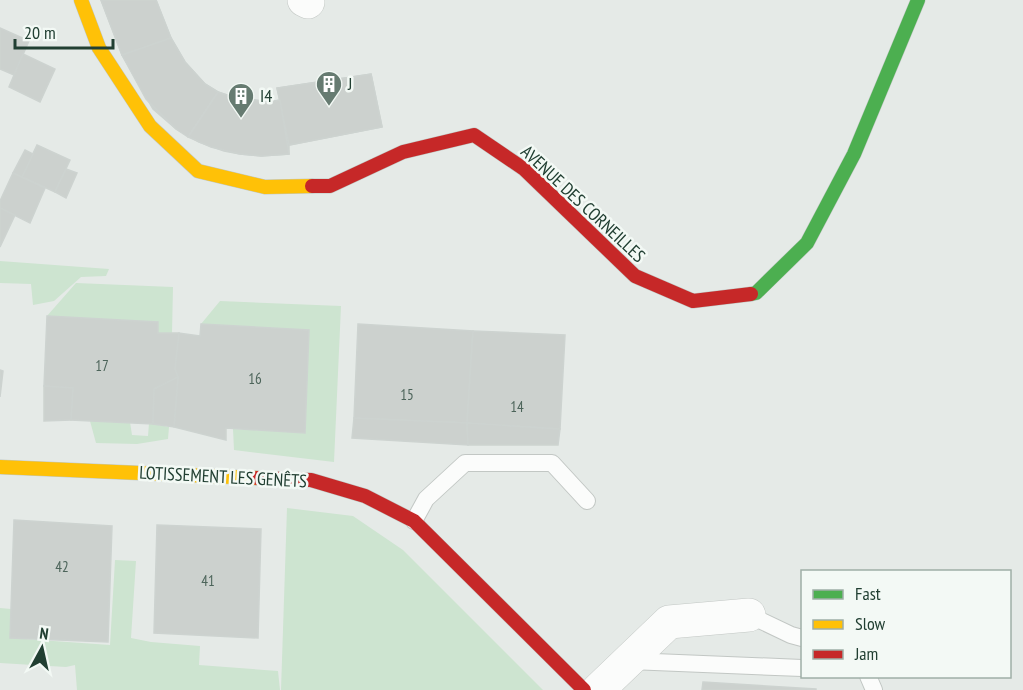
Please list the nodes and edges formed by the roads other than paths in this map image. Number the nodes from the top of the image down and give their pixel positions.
1 (81, 0) edge
2 (918, 0) edge
3 (0, 467) edge
4 (587, 501) dead end
5 (414, 521) junction
6 (749, 615) joint
7 (801, 638) edge
8 (629, 661) junction
9 (801, 668) edge
10 (584, 690) edge
11 (598, 690) edge

1 - 2 street, AVENUE DES CORNEILLES
3 - 5 street, LOTISSEMENT LES GENÊTS
4 - 5 lane
5 - 10 street, LOTISSEMENT LES GENÊTS
6 - 7 lane
6 - 8 street
8 - 9 lane
8 - 11 street

